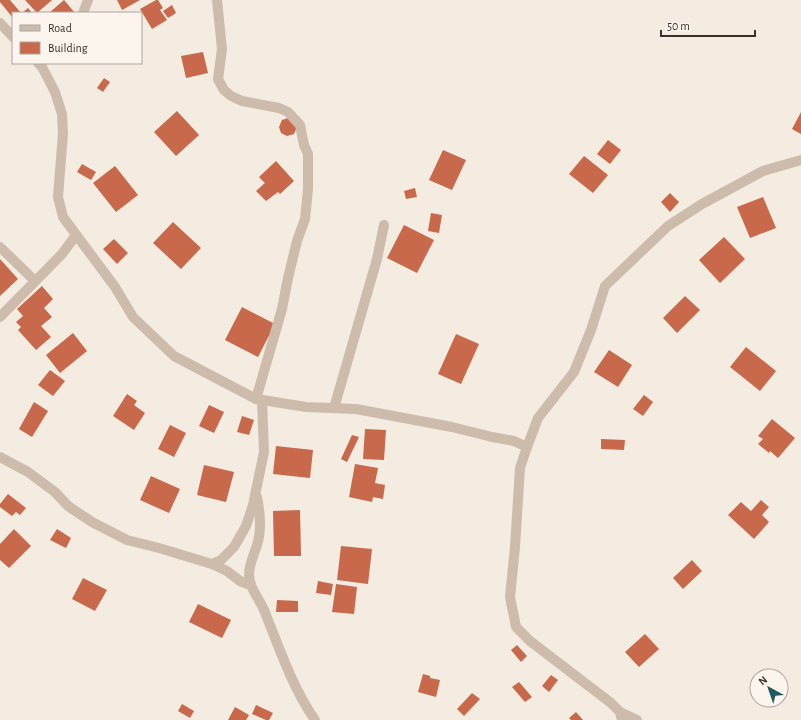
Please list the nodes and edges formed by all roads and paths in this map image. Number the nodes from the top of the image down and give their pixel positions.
1 (88, 0) edge
2 (217, 0) edge
3 (83, 12) edge
4 (0, 23) edge
5 (12, 36) edge
6 (39, 64) edge
7 (801, 160) edge
8 (384, 225) dead end
9 (76, 235) junction
10 (0, 247) edge
11 (35, 281) junction
12 (0, 317) edge
13 (259, 400) junction
14 (334, 408) junction
15 (527, 447) junction
16 (0, 458) edge
17 (256, 490) junction
18 (212, 564) junction
19 (250, 585) junction
20 (621, 716) edge
21 (315, 720) edge
22 (637, 720) edge

1 - 3 street
2 - 13 street
4 - 5 street
6 - 9 street
7 - 15 street
8 - 14 street
9 - 11 street
9 - 13 street
10 - 11 street
11 - 12 street
13 - 14 street
13 - 17 street
14 - 15 street
15 - 20 street
16 - 18 street
17 - 18 street
17 - 19 street
18 - 19 street
19 - 21 street
20 - 22 street

